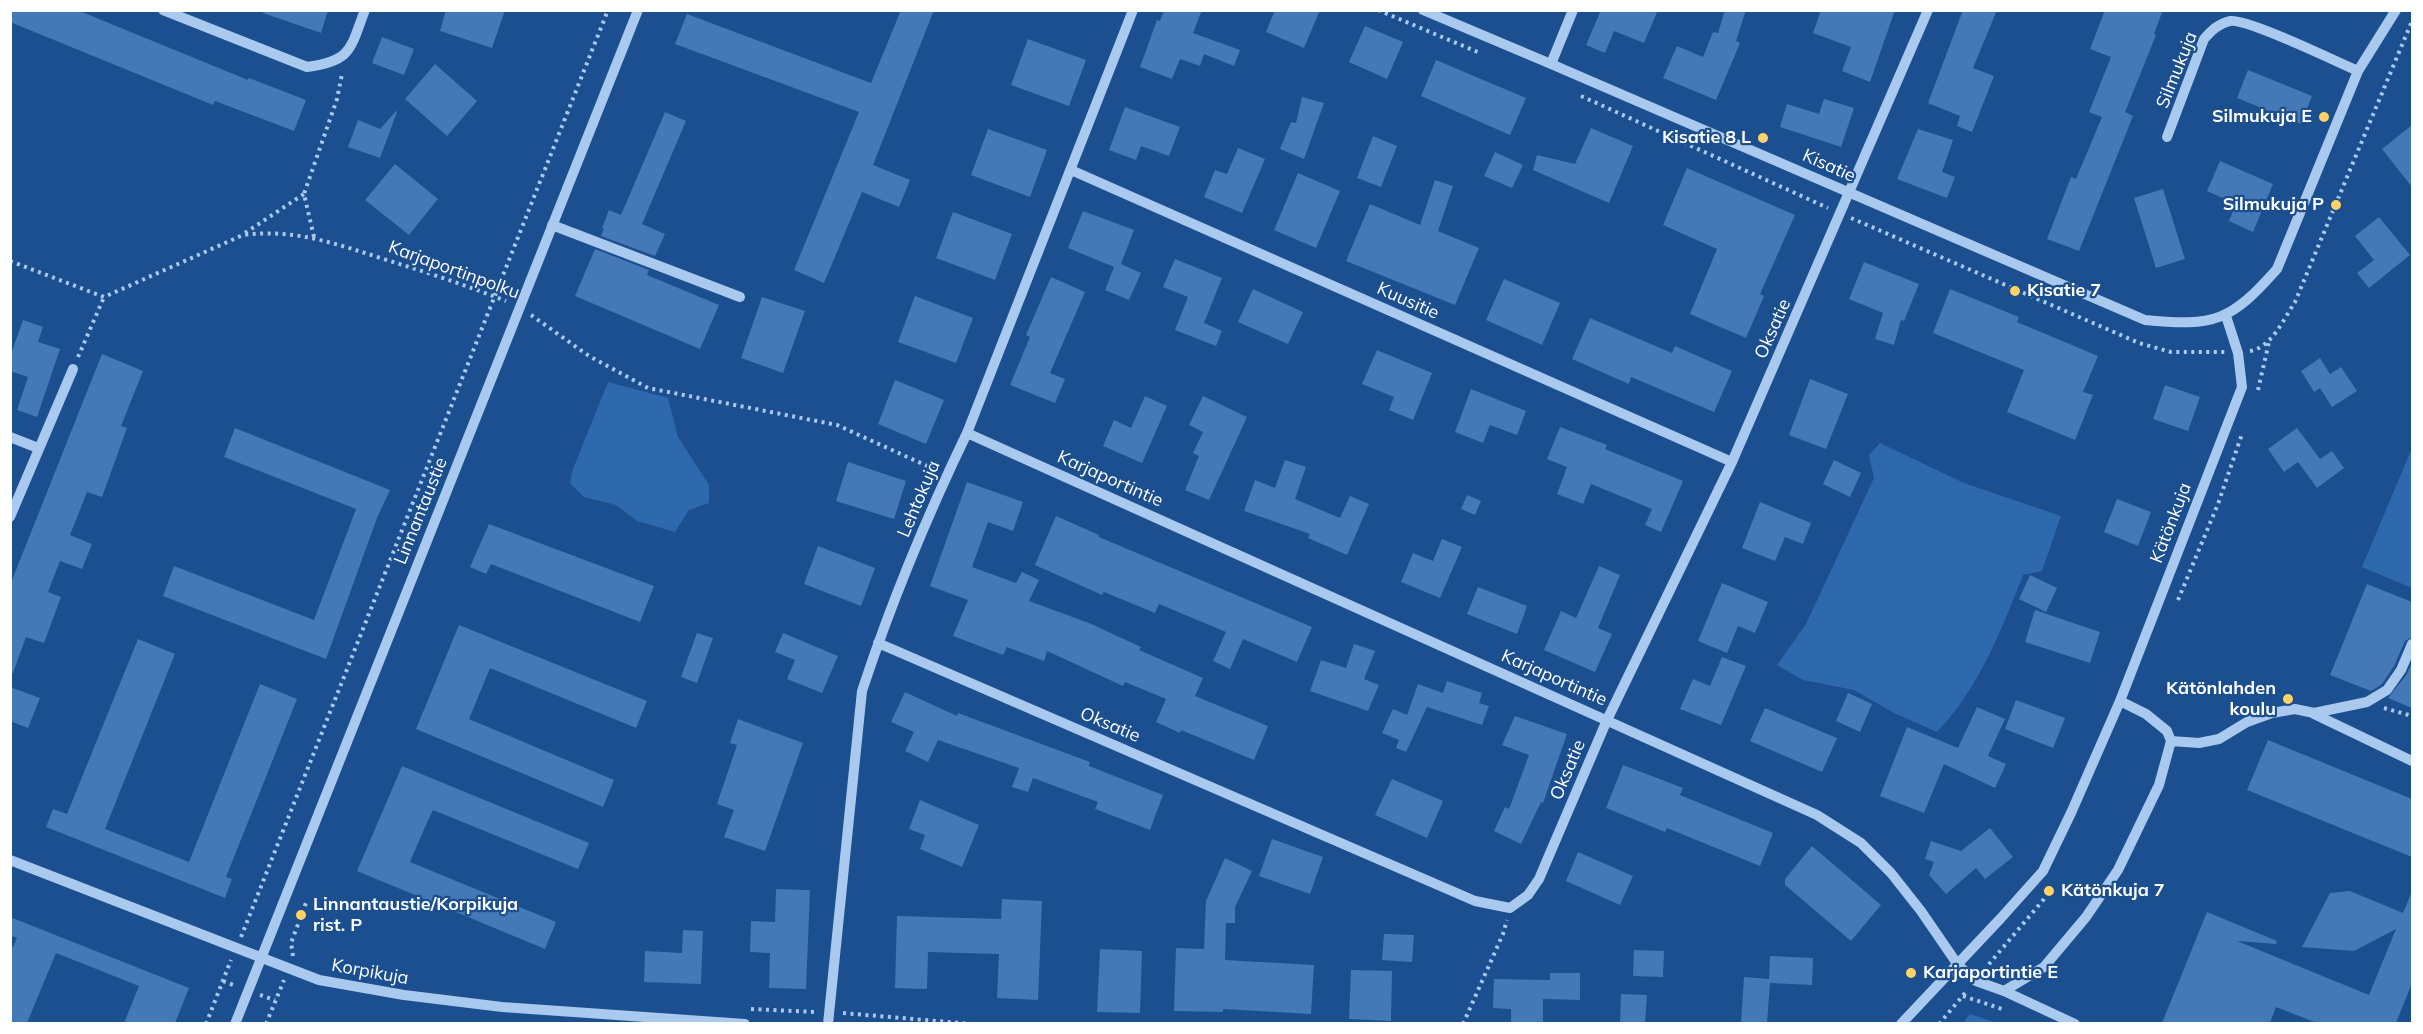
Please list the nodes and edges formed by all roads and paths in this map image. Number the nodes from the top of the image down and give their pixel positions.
1 (163, 10) edge
2 (364, 10) edge
3 (608, 10) edge
4 (638, 10) edge
5 (1133, 10) edge
6 (1378, 10) edge
7 (1422, 10) edge
8 (1573, 10) edge
9 (1928, 10) edge
10 (2396, 10) edge
11 (2412, 21) edge
12 (1485, 55) dead end
13 (345, 56) junction
14 (1551, 64) junction
15 (2358, 71) junction
16 (1574, 93) dead end
17 (2167, 137) dead end
18 (1071, 170) junction
19 (1850, 193) junction
20 (304, 194) junction
21 (1841, 214) junction
22 (552, 225) junction
23 (243, 235) junction
24 (314, 237) junction
25 (10, 261) edge
26 (493, 296) junction
27 (104, 297) junction
28 (740, 297) dead end
29 (519, 306) junction
30 (2226, 316) junction
31 (2238, 352) junction
32 (73, 369) joint
33 (967, 433) junction
34 (10, 437) edge
35 (38, 448) junction
36 (1732, 462) junction
37 (947, 474) junction
38 (10, 517) edge
39 (878, 643) junction
40 (2412, 644) edge
41 (2120, 701) junction
42 (2367, 702) junction
43 (2314, 713) junction
44 (2412, 716) edge
45 (1608, 720) junction
46 (2171, 741) junction
47 (2412, 761) edge
48 (10, 860) edge
49 (307, 900) dead end
50 (1510, 908) junction
51 (291, 943) dead end
52 (236, 948) junction
53 (294, 952) dead end
54 (300, 956) dead end
55 (262, 958) junction
56 (1958, 965) junction
57 (2004, 991) junction
58 (275, 1000) dead end
59 (742, 1009) dead end
60 (830, 1012) junction
61 (206, 1023) edge
62 (235, 1023) edge
63 (266, 1023) edge
64 (746, 1023) edge
65 (828, 1023) edge
66 (972, 1023) edge
67 (1463, 1023) edge
68 (1901, 1023) edge
69 (2075, 1023) edge

1 - 13 street
2 - 13 street
3 - 26 path
4 - 22 street, Linnantaustie
5 - 18 street, Lehtokuja
6 - 12 path
7 - 14 street, Kisatie
8 - 14 street
9 - 19 street, Oksatie
10 - 15 street
11 - 31 path
13 - 20 path
14 - 19 street, Kisatie
15 - 17 street, Silmukuja
15 - 30 street
16 - 21 path
18 - 33 street, Lehtokuja
18 - 36 street, Kuusitie
19 - 21 street, Oksatie
19 - 30 street, Kisatie
20 - 23 path
20 - 24 path
21 - 31 path
21 - 36 street, Oksatie
22 - 28 street
22 - 29 street, Linnantaustie
23 - 24 path, Karjaportinpolku
23 - 27 path, Karjaportinpolku
24 - 26 path, Karjaportinpolku
25 - 27 path
26 - 29 path, Karjaportinpolku
26 - 52 path
27 - 32 path
29 - 37 path, Karjaportinpolku
29 - 55 street, Linnantaustie
30 - 31 street, Kätönkuja
31 - 41 street, Kätönkuja
32 - 35 street
33 - 37 street, Lehtokuja
33 - 45 street, Karjaportintie
34 - 35 street
35 - 38 street
36 - 45 street, Oksatie
37 - 39 street, Lehtokuja
39 - 50 street, Oksatie
39 - 60 street, Lehtokuja
40 - 42 street
41 - 46 street
41 - 56 street, Kätönkuja
42 - 43 street
42 - 44 path
43 - 46 street
43 - 47 street
45 - 50 street, Oksatie
45 - 56 street, Karjaportintie
46 - 57 street
48 - 52 street, Korpikuja
49 - 51 path
50 - 67 path
52 - 55 street, Korpikuja
52 - 61 path
53 - 54 path
55 - 62 street, Linnantaustie
55 - 64 street, Korpikuja
56 - 57 street, Karjaportintie
56 - 68 street, Kätönkuja
57 - 69 street, Karjaportintie
58 - 63 path
59 - 60 path
60 - 65 street, Lehtokuja
60 - 66 path

